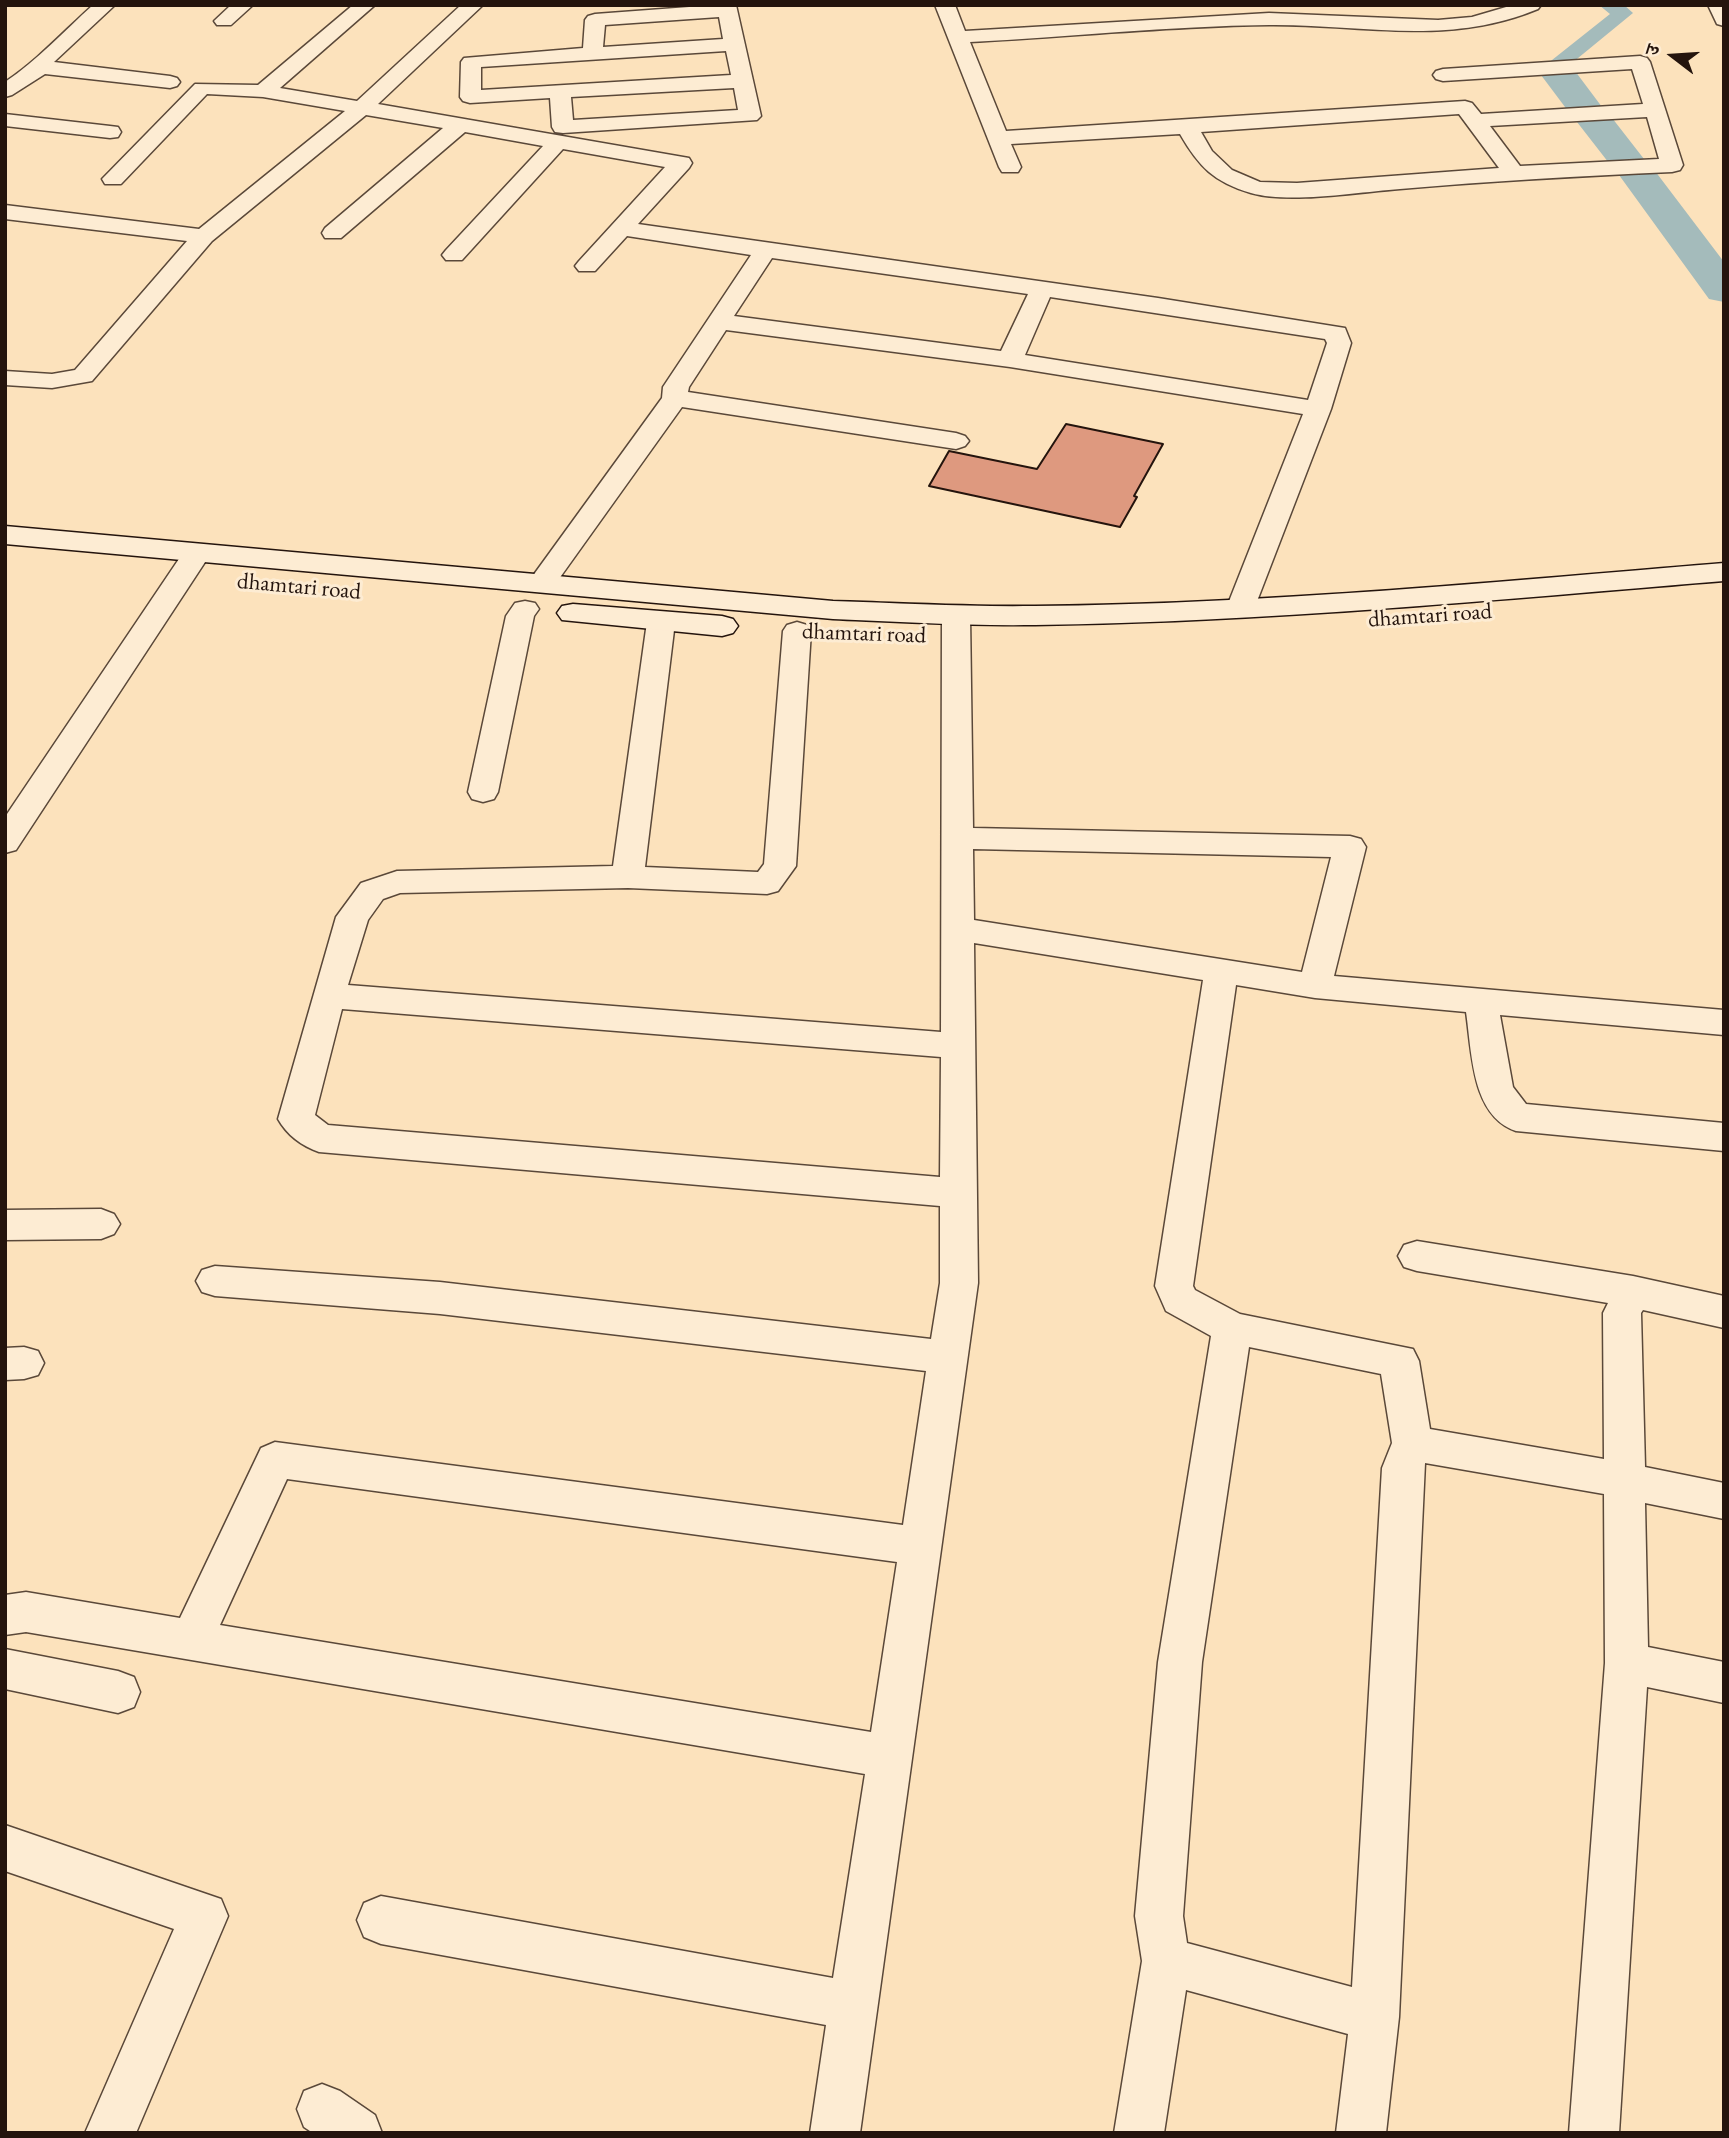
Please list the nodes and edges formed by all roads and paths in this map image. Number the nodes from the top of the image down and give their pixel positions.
1 (105, 5) edge
2 (243, 5) edge
3 (365, 5) edge
4 (473, 5) edge
5 (945, 5) edge
6 (1395, 5) edge
7 (1531, 5) edge
8 (1718, 5) edge
9 (727, 8) edge
10 (1724, 20) edge
11 (224, 21) dead end
12 (1409, 26) junction
13 (958, 37) junction
14 (735, 44) junction
15 (593, 54) junction
16 (41, 67) junction
17 (1443, 75) junction
18 (743, 81) junction
19 (170, 82) dead end
20 (5, 91) edge
21 (263, 91) junction
22 (560, 91) junction
23 (362, 108) junction
24 (1655, 110) junction
25 (1470, 114) junction
26 (5, 120) edge
27 (460, 125) junction
28 (1187, 127) junction
29 (110, 132) dead end
30 (998, 138) junction
31 (557, 143) junction
32 (1010, 167) dead end
33 (1514, 173) junction
34 (113, 179) dead end
35 (5, 212) edge
36 (622, 228) junction
37 (333, 233) dead end
38 (204, 236) junction
39 (765, 251) junction
40 (454, 255) dead end
41 (587, 266) dead end
42 (1041, 290) junction
43 (721, 322) junction
44 (1010, 360) junction
45 (5, 378) edge
46 (675, 398) junction
47 (1318, 409) junction
48 (956, 441) dead end
49 (5, 535) edge
50 (5, 560) edge
51 (189, 564) junction
52 (1724, 572) edge
53 (1724, 595) edge
54 (533, 596) junction
55 (1241, 608) junction
56 (660, 622) junction
57 (955, 626) junction
58 (797, 631) junction
59 (483, 792) dead end
60 (957, 838) junction
61 (5, 842) edge
62 (628, 877) junction
63 (957, 929) junction
64 (1221, 971) junction
65 (1315, 986) junction
66 (328, 996) junction
67 (1481, 1001) junction
68 (1724, 1023) edge
69 (957, 1046) junction
70 (1724, 1137) edge
71 (958, 1194) junction
72 (101, 1224) dead end
73 (5, 1225) edge
74 (1418, 1256) dead end
75 (215, 1281) dead end
76 (1633, 1292) junction
77 (1724, 1312) edge
78 (1232, 1328) junction
79 (948, 1357) junction
80 (1412, 1443) junction
81 (1623, 1479) junction
82 (1724, 1501) edge
83 (920, 1546) junction
84 (5, 1615) edge
85 (191, 1640) junction
86 (1627, 1663) junction
87 (5, 1669) edge
88 (1724, 1683) edge
89 (118, 1692) dead end
90 (890, 1757) junction
91 (5, 1848) edge
92 (381, 1920) dead end
93 (1166, 1961) junction
94 (853, 2006) junction
95 (1375, 2017) junction
96 (110, 2133) edge
97 (835, 2133) edge
98 (1139, 2133) edge
99 (1361, 2133) edge
100 (1594, 2133) edge

1 - 16 street
2 - 11 street
3 - 21 street
4 - 23 street
5 - 13 street
6 - 12 street
7 - 12 street
8 - 10 street
9 - 14 street
9 - 15 street
12 - 13 street
12 - 17 street
13 - 30 street
14 - 15 street
14 - 18 street
15 - 22 street
16 - 19 street
16 - 20 street
17 - 24 street
17 - 25 street
18 - 22 street
18 - 22 street
21 - 23 street
21 - 34 street
23 - 27 street
23 - 38 street
24 - 25 street
24 - 33 street
25 - 28 street
25 - 33 street
26 - 29 street
27 - 31 street
27 - 37 street
28 - 30 street
28 - 33 street
30 - 32 street
31 - 36 street
31 - 40 street
35 - 38 street
36 - 39 street
36 - 41 street
38 - 45 street
39 - 42 street
39 - 43 street
42 - 44 street
42 - 47 street
43 - 44 street
43 - 46 street
44 - 47 street
46 - 48 street
46 - 54 street
47 - 55 street
49 - 51 main road
50 - 51 main road, dhamtari road
51 - 54 main road, dhamtari road
51 - 61 street
52 - 55 main road
53 - 57 main road, dhamtari road
54 - 56 main road, dhamtari road
54 - 57 main road
54 - 59 street
55 - 57 main road
56 - 58 main road, dhamtari road
56 - 62 street
57 - 58 main road, dhamtari road
57 - 60 street
58 - 62 street
60 - 63 street
60 - 65 street
62 - 66 street
63 - 64 street
63 - 69 street
64 - 65 street
64 - 78 street
65 - 67 street
66 - 69 street
66 - 71 street
67 - 68 street
67 - 70 street
69 - 71 street
71 - 79 street
72 - 73 street
74 - 76 street
75 - 79 street
76 - 77 street
76 - 81 street
78 - 80 street
78 - 93 street
79 - 83 street
80 - 81 street
80 - 95 street
81 - 82 street
81 - 86 street
83 - 85 street
83 - 90 street
84 - 85 street
85 - 90 street
86 - 88 street
86 - 100 street
87 - 89 street
90 - 94 street
91 - 96 street
92 - 94 street
93 - 95 street
93 - 98 street
94 - 97 street
95 - 99 street

